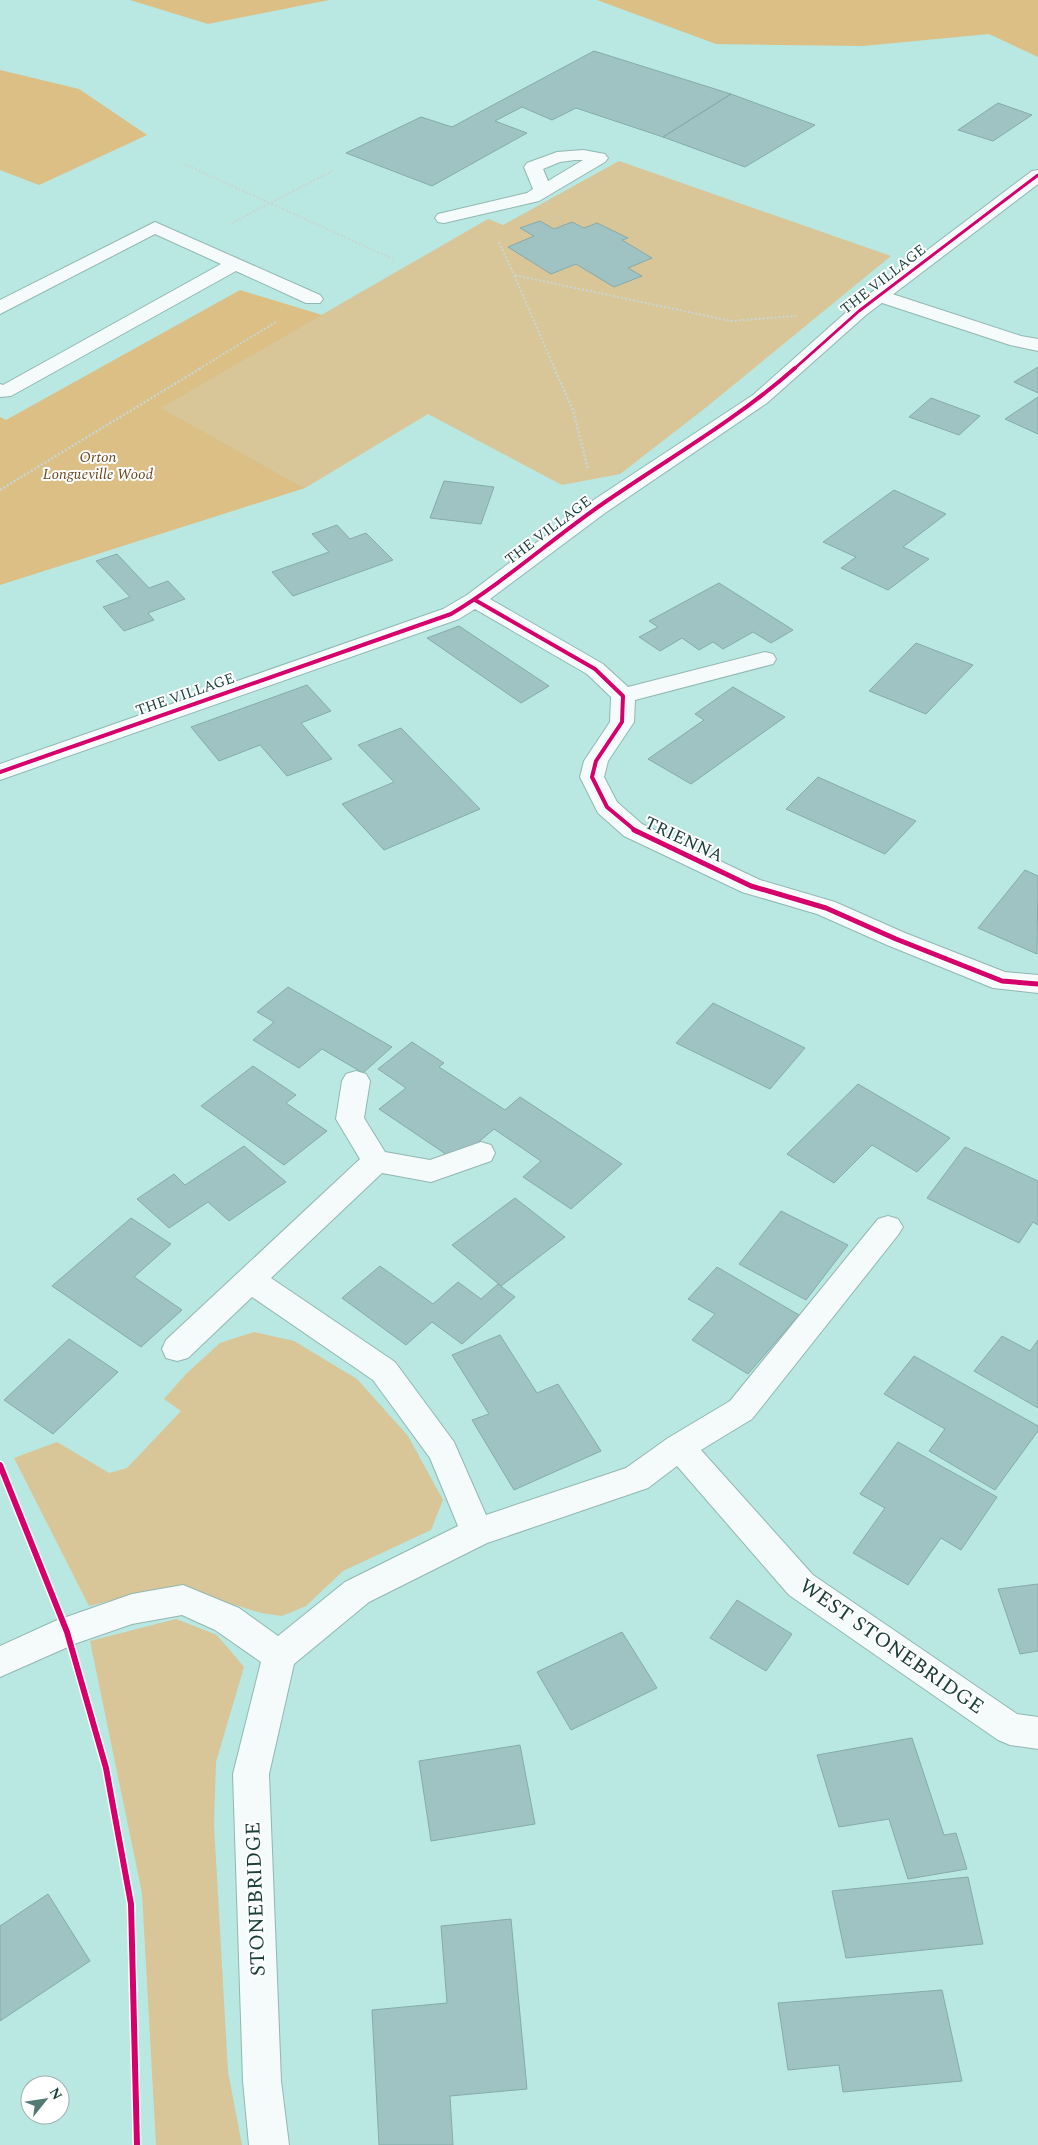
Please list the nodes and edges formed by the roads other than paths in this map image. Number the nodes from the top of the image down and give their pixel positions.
1 (1038, 175) edge
2 (543, 191) dead end
3 (444, 218) dead end
4 (234, 264) junction
5 (880, 296) junction
6 (313, 299) road end
7 (0, 308) edge
8 (1038, 345) edge
9 (0, 390) edge
10 (475, 600) junction
11 (765, 659) dead end
12 (623, 696) junction
13 (0, 772) edge
14 (1038, 984) edge
15 (356, 1081) dead end
16 (481, 1153) dead end
17 (376, 1161) junction
18 (888, 1227) dead end
19 (249, 1279) junction
20 (177, 1349) dead end
21 (679, 1447) junction
22 (477, 1532) junction
23 (279, 1656) junction
24 (0, 1662) edge
25 (1038, 1733) edge
26 (270, 2145) edge

1 - 5 street, THE VILLAGE
2 - 3 street
4 - 6 street
4 - 7 street
4 - 9 street
5 - 8 street
5 - 10 street, THE VILLAGE
10 - 12 street
10 - 13 street, THE VILLAGE
11 - 12 street
12 - 14 street, TRIENNA
15 - 17 street
16 - 17 street
17 - 19 street
18 - 21 street
19 - 20 street
19 - 22 street
21 - 22 street
21 - 25 street, WEST STONEBRIDGE
22 - 23 street
23 - 24 street
23 - 26 street, STONEBRIDGE

